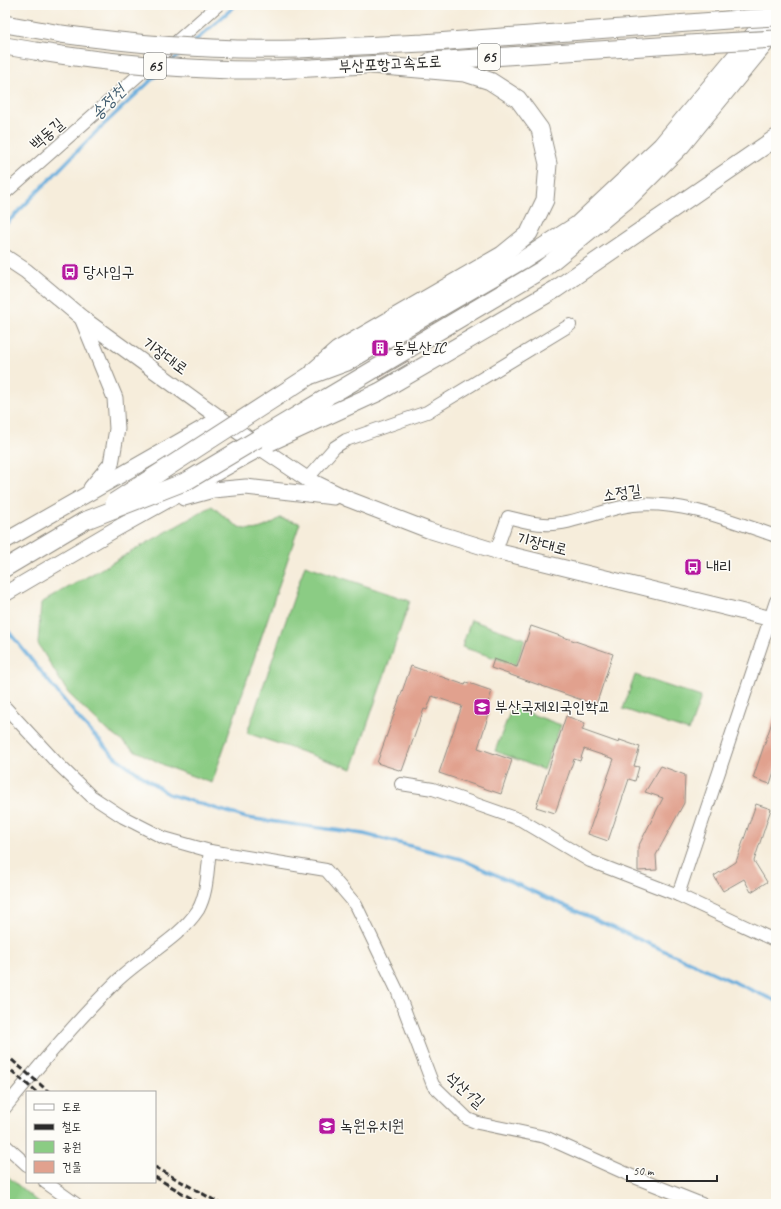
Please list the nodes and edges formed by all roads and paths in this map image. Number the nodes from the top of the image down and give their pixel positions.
1 (218, 5) edge
2 (776, 8) edge
3 (776, 17) edge
4 (5, 24) edge
5 (776, 30) edge
6 (776, 39) edge
7 (5, 46) edge
8 (372, 65) junction
9 (776, 138) edge
10 (5, 193) edge
11 (5, 257) edge
12 (82, 318) junction
13 (570, 325) dead end
14 (309, 376) junction
15 (219, 419) junction
16 (261, 448) junction
17 (307, 479) junction
18 (186, 481) junction
19 (85, 496) junction
20 (348, 499) junction
21 (84, 521) junction
22 (114, 530) junction
23 (776, 536) edge
24 (5, 541) edge
25 (496, 551) junction
26 (5, 568) edge
27 (5, 594) edge
28 (776, 601) edge
29 (773, 619) edge
30 (5, 707) edge
31 (401, 784) dead end
32 (210, 851) junction
33 (678, 896) junction
34 (776, 941) edge
35 (5, 1108) edge
36 (5, 1145) edge
37 (26, 1164) edge
38 (46, 1183) edge
39 (76, 1204) edge
40 (702, 1204) edge

1 - 10 street, 백동길
2 - 14 highway
3 - 4 highway, 부산포항고속도로 / 65, bridge
5 - 18 highway, bridge
6 - 8 highway, 부산포항고속도로 / 65, bridge
7 - 8 highway, 부산포항고속도로 / 65, bridge
8 - 14 highway
9 - 18 highway, bridge
11 - 12 main road, 기장대로
12 - 15 main road, 기장대로
12 - 19 main road
13 - 17 street
14 - 21 highway, bridge
15 - 16 main road, 기장대로
15 - 19 main road
16 - 17 main road, 기장대로
16 - 22 main road
17 - 20 main road, 기장대로
18 - 21 highway, bridge
19 - 24 main road
20 - 22 main road
20 - 25 main road, 기장대로
21 - 26 highway
22 - 27 main road
23 - 25 street, 소정길
25 - 29 main road, 기장대로
28 - 29 street
29 - 33 street
30 - 32 street
31 - 33 street
32 - 35 street
32 - 40 street, 석산1길
33 - 34 street
36 - 37 street
38 - 39 street

